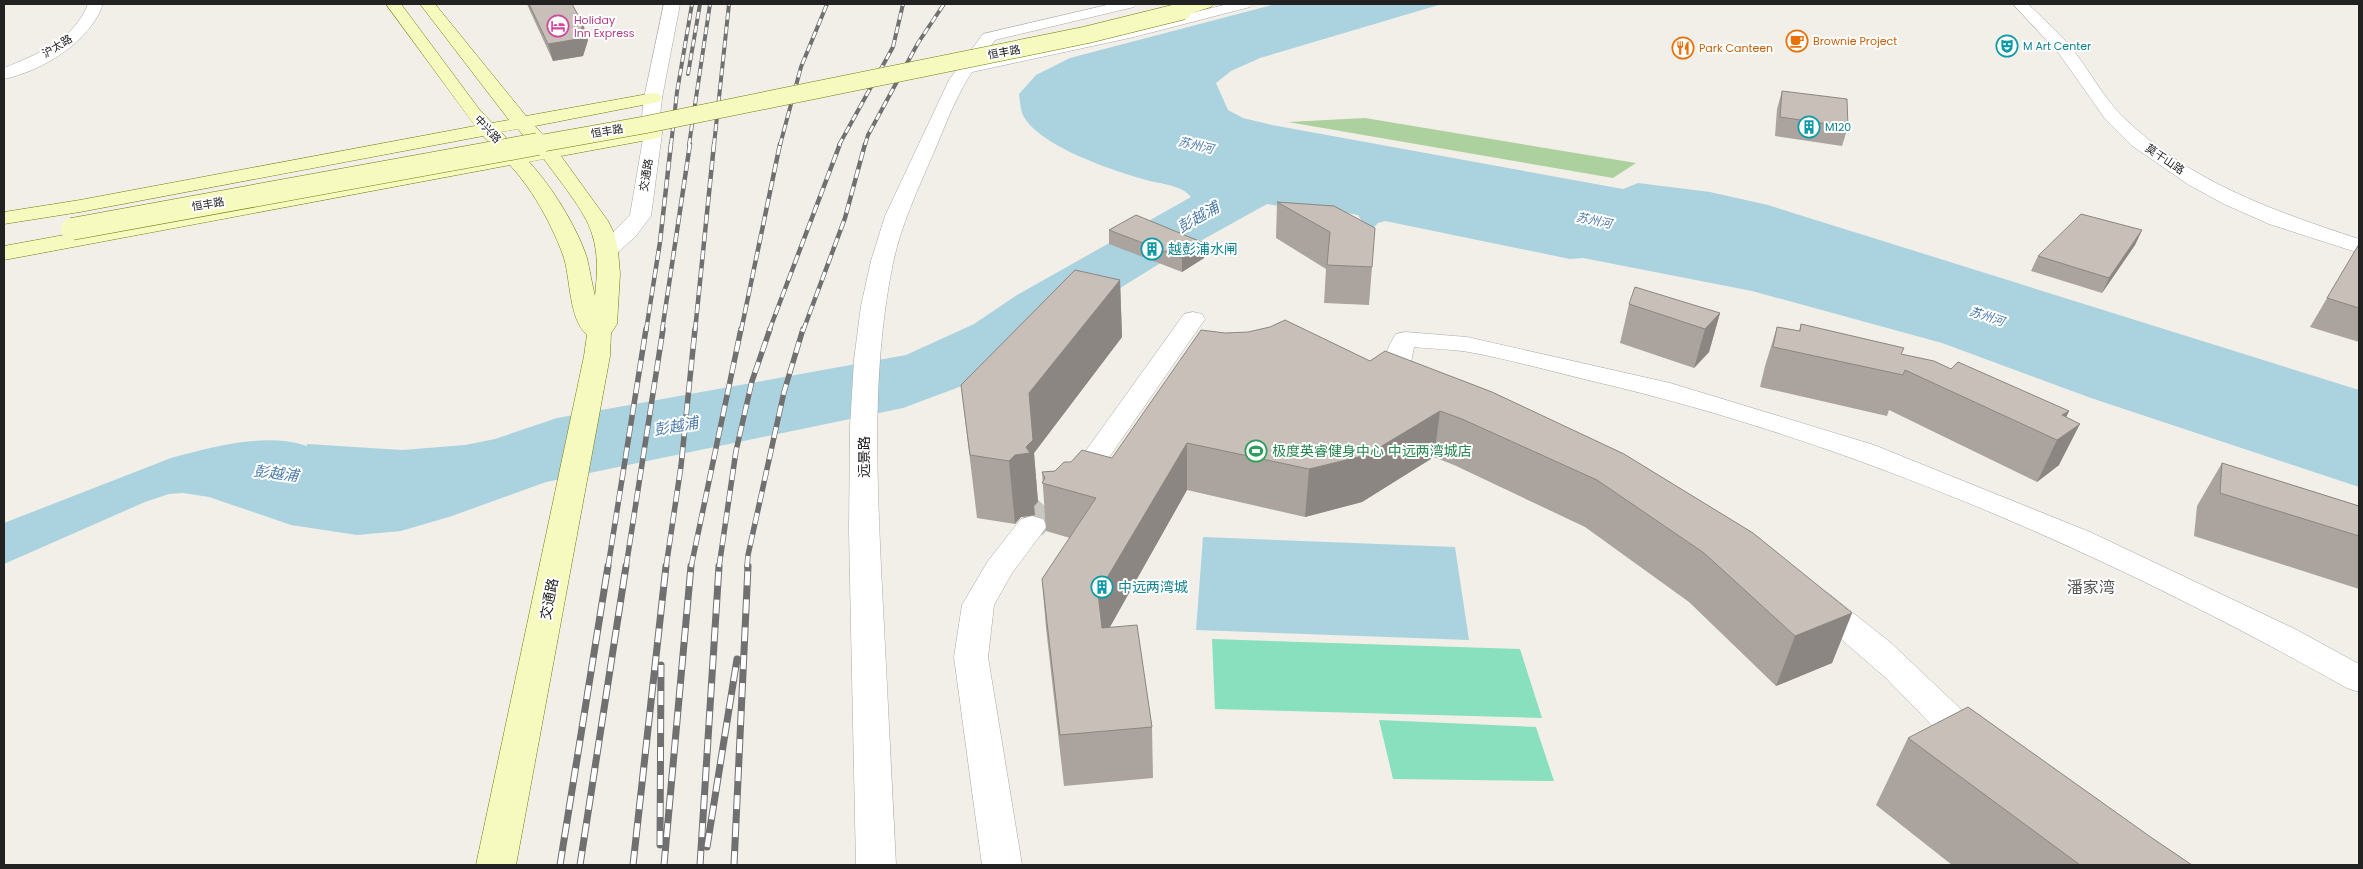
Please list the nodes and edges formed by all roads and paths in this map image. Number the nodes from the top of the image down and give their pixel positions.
1 (95, 4) edge
2 (393, 4) edge
3 (427, 4) edge
4 (672, 4) edge
5 (1130, 4) edge
6 (1171, 4) edge
7 (1206, 4) edge
8 (1245, 4) edge
9 (2020, 4) edge
10 (967, 68) junction
11 (4, 74) edge
12 (653, 98) junction
13 (521, 123) junction
14 (488, 128) junction
15 (653, 133) junction
16 (550, 154) junction
17 (516, 160) junction
18 (4, 218) edge
19 (72, 224) junction
20 (4, 229) edge
21 (4, 240) edge
22 (2359, 246) edge
23 (607, 250) junction
24 (4, 253) edge
25 (1193, 319) dead end
26 (599, 333) junction
27 (1437, 394) edge
28 (1055, 502) tunnel mouth
29 (1032, 526) tunnel mouth
30 (1791, 581) edge
31 (2359, 679) edge
32 (1994, 768) edge
33 (496, 865) edge
34 (876, 865) edge
35 (1002, 865) edge

1 - 11 street, 沪太路
2 - 14 main road, 中兴路
3 - 13 main road
4 - 12 street, 交通路
5 - 10 street, 远景路
6 - 19 main road, 恒丰路
7 - 19 main road, 恒丰路, bridge
8 - 10 street
9 - 22 street, 莫干山路
10 - 34 street, 远景路
12 - 13 main road, 恒丰路
12 - 15 street, 交通路
13 - 14 main road, 恒丰路
13 - 16 main road
14 - 17 main road, 中兴路
14 - 18 main road, 恒丰路
15 - 16 main road, 恒丰路
15 - 23 street, 交通路
16 - 17 main road, 恒丰路
16 - 23 main road
17 - 24 main road, 恒丰路
17 - 26 main road, 中兴路
19 - 20 main road, 恒丰路
19 - 21 main road, 恒丰路
23 - 26 main road, 交通路
25 - 28 street
26 - 33 main road, 交通路
27 - 31 street
29 - 35 street
30 - 32 street

